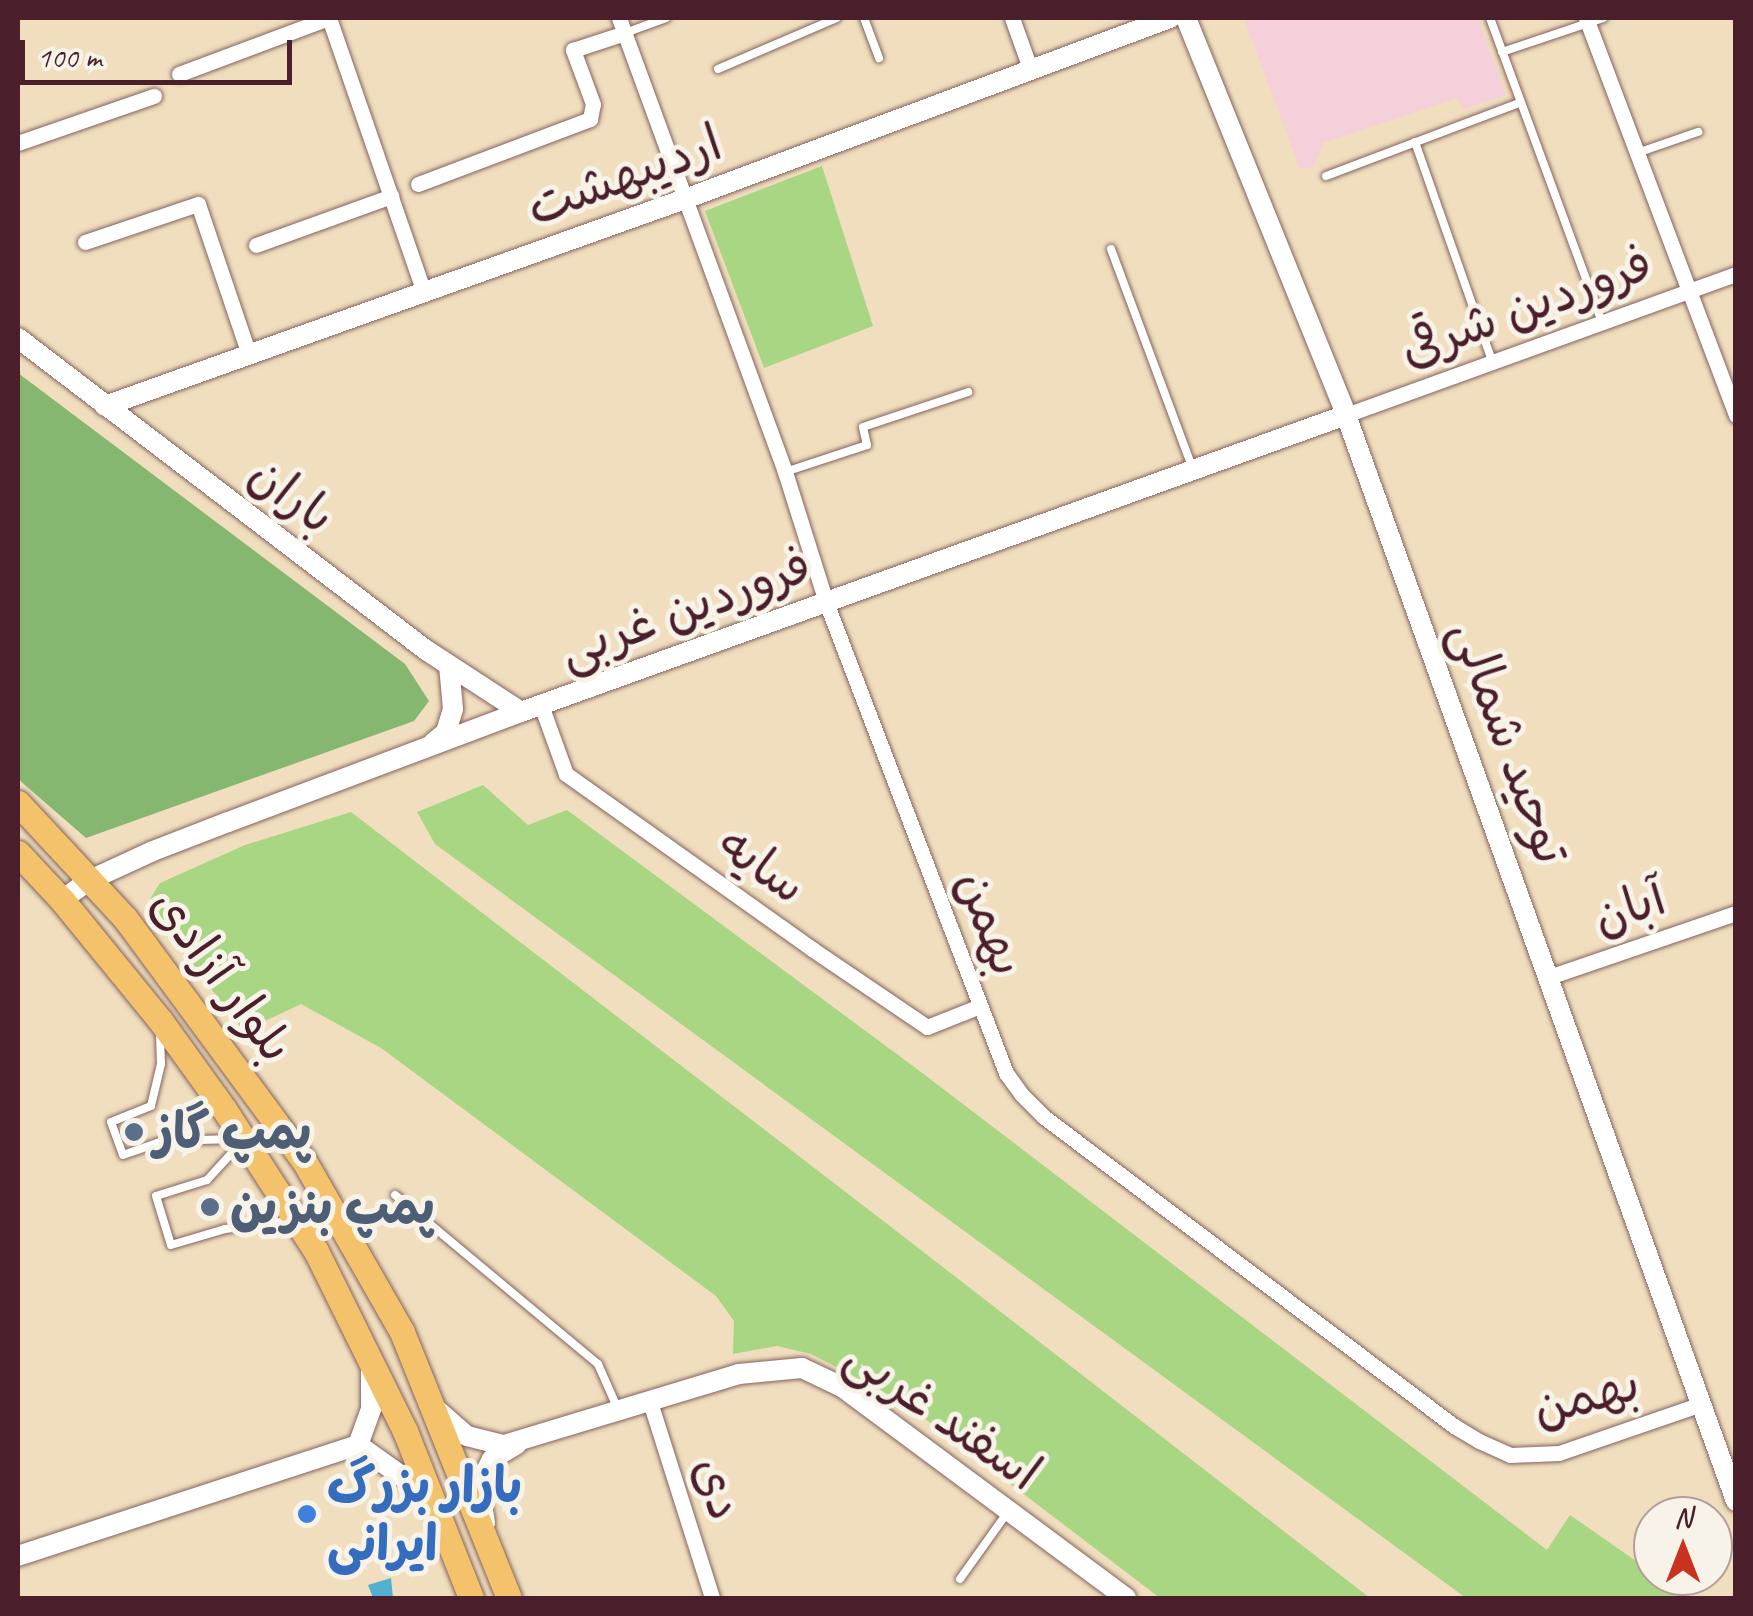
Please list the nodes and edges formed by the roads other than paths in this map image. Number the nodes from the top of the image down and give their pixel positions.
1 (329, 18) edge
2 (666, 18) edge
3 (836, 18) edge
4 (864, 18) edge
5 (1012, 18) edge
6 (1170, 18) edge
7 (1186, 18) edge
8 (1490, 18) edge
9 (1592, 19) edge
10 (622, 26) edge
11 (1502, 52) junction
12 (879, 58) dead end
13 (718, 69) dead end
14 (1031, 71) junction
15 (179, 74) dead end
16 (154, 96) dead end
17 (1519, 103) junction
18 (1698, 132) dead end
19 (1414, 142) junction
20 (18, 143) edge
21 (1637, 153) junction
22 (1326, 176) dead end
23 (418, 184) dead end
24 (391, 196) junction
25 (685, 199) junction
26 (84, 242) dead end
27 (256, 245) dead end
28 (1111, 250) dead end
29 (1736, 274) edge
30 (1684, 290) junction
31 (424, 292) junction
32 (1602, 320) junction
33 (18, 338) edge
34 (249, 355) junction
35 (1492, 362) junction
36 (968, 392) dead end
37 (104, 406) junction
38 (1346, 415) junction
39 (1736, 416) edge
40 (1193, 470) junction
41 (784, 472) junction
42 (826, 602) junction
43 (448, 666) junction
44 (531, 708) junction
45 (419, 753) junction
46 (18, 803) edge
47 (18, 853) edge
48 (90, 880) junction
49 (55, 892) junction
50 (1736, 913) edge
51 (81, 923) junction
52 (1550, 977) junction
53 (980, 1006) junction
54 (160, 1020) junction
55 (244, 1139) junction
56 (395, 1195) dead end
57 (296, 1220) junction
58 (371, 1362) junction
59 (650, 1402) junction
60 (431, 1404) junction
61 (1701, 1404) junction
62 (619, 1411) junction
63 (519, 1442) junction
64 (358, 1444) junction
65 (431, 1497) junction
66 (1736, 1502) edge
67 (1008, 1511) junction
68 (486, 1533) junction
69 (18, 1556) edge
70 (960, 1579) dead end
71 (471, 1598) edge
72 (510, 1598) edge
73 (712, 1598) edge
74 (1126, 1598) edge

1 - 15 street
1 - 24 street
2 - 10 lane
3 - 13 lane
4 - 12 lane
5 - 14 street
6 - 14 street, اردیبهشت
7 - 38 street, توحید شمالی
8 - 11 lane
9 - 11 lane
9 - 21 street
10 - 23 street
10 - 25 street, بهمن
11 - 17 lane
14 - 25 street, اردیبهشت
16 - 20 street
17 - 19 lane
17 - 32 lane
18 - 21 lane
19 - 22 lane
19 - 35 lane
21 - 30 street
24 - 27 street
24 - 31 street
25 - 31 street, اردیبهشت
25 - 41 street, بهمن
26 - 34 street
28 - 40 lane
29 - 30 street, فروردین شرقی
30 - 32 street, فروردین شرقی
30 - 39 street
31 - 34 street, اردیبهشت
32 - 35 street, فروردین شرقی
33 - 37 street, باران
34 - 37 street, اردیبهشت
35 - 38 street, فروردین شرقی
36 - 41 lane
37 - 43 street, باران
38 - 40 street, فروردین غربی
38 - 52 street, توحید شمالی
40 - 42 street, فروردین غربی
41 - 42 street, بهمن
42 - 44 street, فروردین غربی
42 - 53 street, بهمن
43 - 44 street, باران
43 - 45 street
44 - 45 street, فروردین غربی
44 - 53 street, سایه
45 - 48 street, فروردین غربی
46 - 48 main road, بلوار آزادی
47 - 49 main road, بلوار آزادی
48 - 49 main road
48 - 51 main road
48 - 60 main road, بلوار آزادی
49 - 51 main road, بلوار آزادی
50 - 52 street, آبان
51 - 54 main road, بلوار آزادی
52 - 61 street, توحید شمالی
53 - 61 street, بهمن
54 - 55 main road, بلوار آزادی
54 - 55 lane
55 - 57 main road, بلوار آزادی
55 - 57 lane
56 - 62 lane
57 - 58 main road, بلوار آزادی
58 - 64 street
58 - 65 main road, بلوار آزادی
59 - 62 street, اسفند غربی
59 - 67 street, اسفند غربی
59 - 73 street, دی
60 - 63 street
60 - 68 main road, بلوار آزادی
61 - 66 street, توحید شمالی
62 - 63 street, اسفند غربی
63 - 68 street
64 - 65 street
64 - 69 street
65 - 71 main road, بلوار آزادی
67 - 70 lane
67 - 74 street, اسفند غربی
68 - 72 main road, بلوار آزادی

